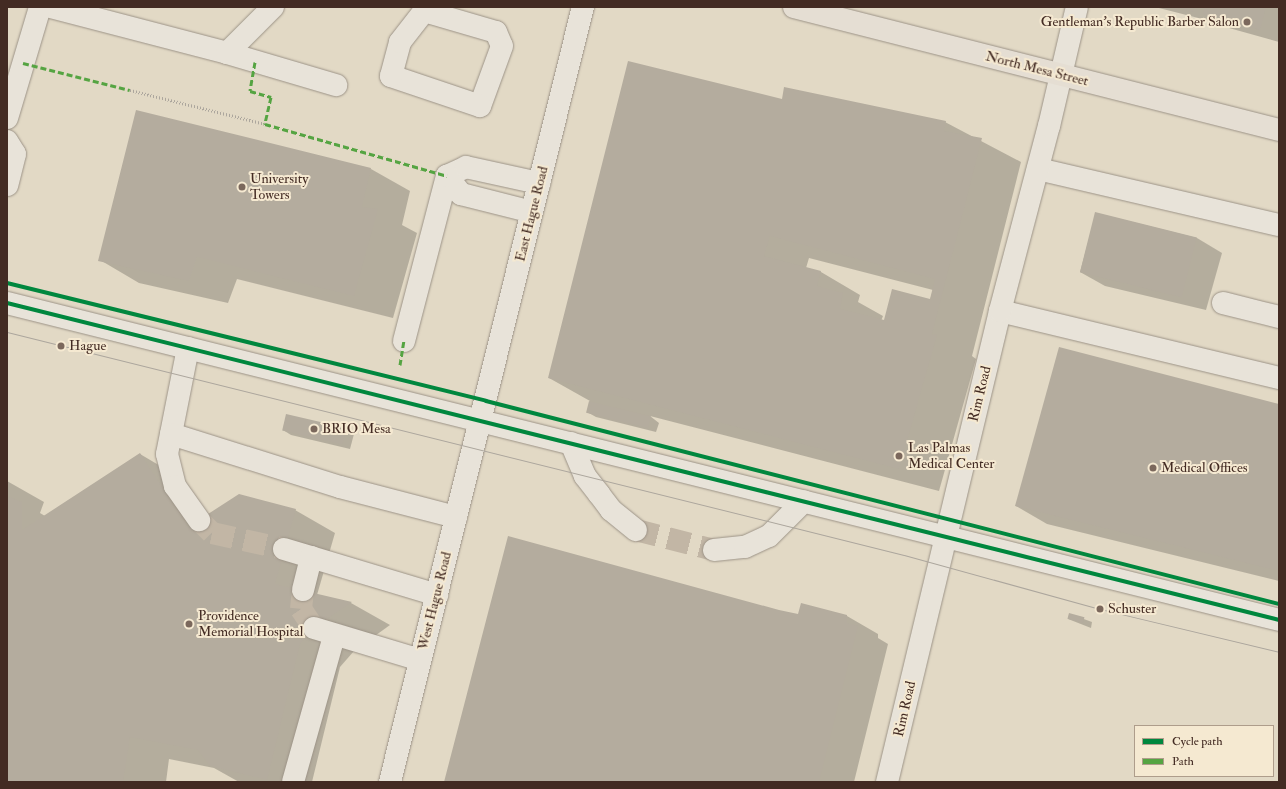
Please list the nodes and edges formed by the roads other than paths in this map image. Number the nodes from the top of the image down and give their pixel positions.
1 (40, 7) edge
2 (51, 7) edge
3 (273, 7) edge
4 (583, 7) edge
5 (794, 7) edge
6 (1077, 7) edge
7 (464, 14) edge
8 (227, 53) junction
9 (1061, 75) junction
10 (336, 85) dead end
11 (7, 118) edge
12 (1279, 130) edge
13 (7, 141) edge
14 (1038, 169) junction
15 (447, 176) junction
16 (539, 183) junction
17 (7, 185) edge
18 (532, 212) junction
19 (1279, 225) edge
20 (7, 303) edge
21 (1223, 303) dead end
22 (1000, 311) junction
23 (1279, 317) edge
24 (404, 341) dead end
25 (188, 348) junction
26 (1279, 378) edge
27 (481, 421) junction
28 (170, 434) junction
29 (571, 443) junction
30 (804, 501) junction
31 (456, 517) junction
32 (198, 520) tunnel mouth
33 (636, 530) tunnel mouth
34 (945, 537) junction
35 (284, 549) tunnel mouth
36 (714, 550) tunnel mouth
37 (311, 557) junction
38 (303, 590) tunnel mouth
39 (437, 594) junction
40 (1279, 620) edge
41 (420, 660) junction
42 (293, 782) edge
43 (390, 782) edge
44 (887, 782) edge

1 - 11 street
2 - 8 street
3 - 8 street
4 - 16 street, East Hague Road
5 - 9 main road, North Mesa Street
6 - 9 street, Rim Road
7 - 7 street
8 - 10 street
9 - 12 main road, North Mesa Street
9 - 14 street, Rim Road
13 - 17 street
14 - 19 street
14 - 22 street, Rim Road
15 - 16 street
15 - 18 street
15 - 24 street
16 - 18 street, East Hague Road
18 - 27 street, East Hague Road
20 - 25 street
21 - 23 street
22 - 26 street
22 - 34 street, Rim Road
25 - 27 street
25 - 28 street
27 - 29 street
27 - 31 street, West Hague Road
28 - 31 street
28 - 32 street
29 - 30 street
29 - 33 street
30 - 34 street
30 - 36 street
31 - 39 street, West Hague Road
34 - 40 street
34 - 44 street, Rim Road
35 - 37 street
37 - 38 street
37 - 39 street
39 - 41 street, West Hague Road
41 - 42 street
41 - 43 street, West Hague Road

